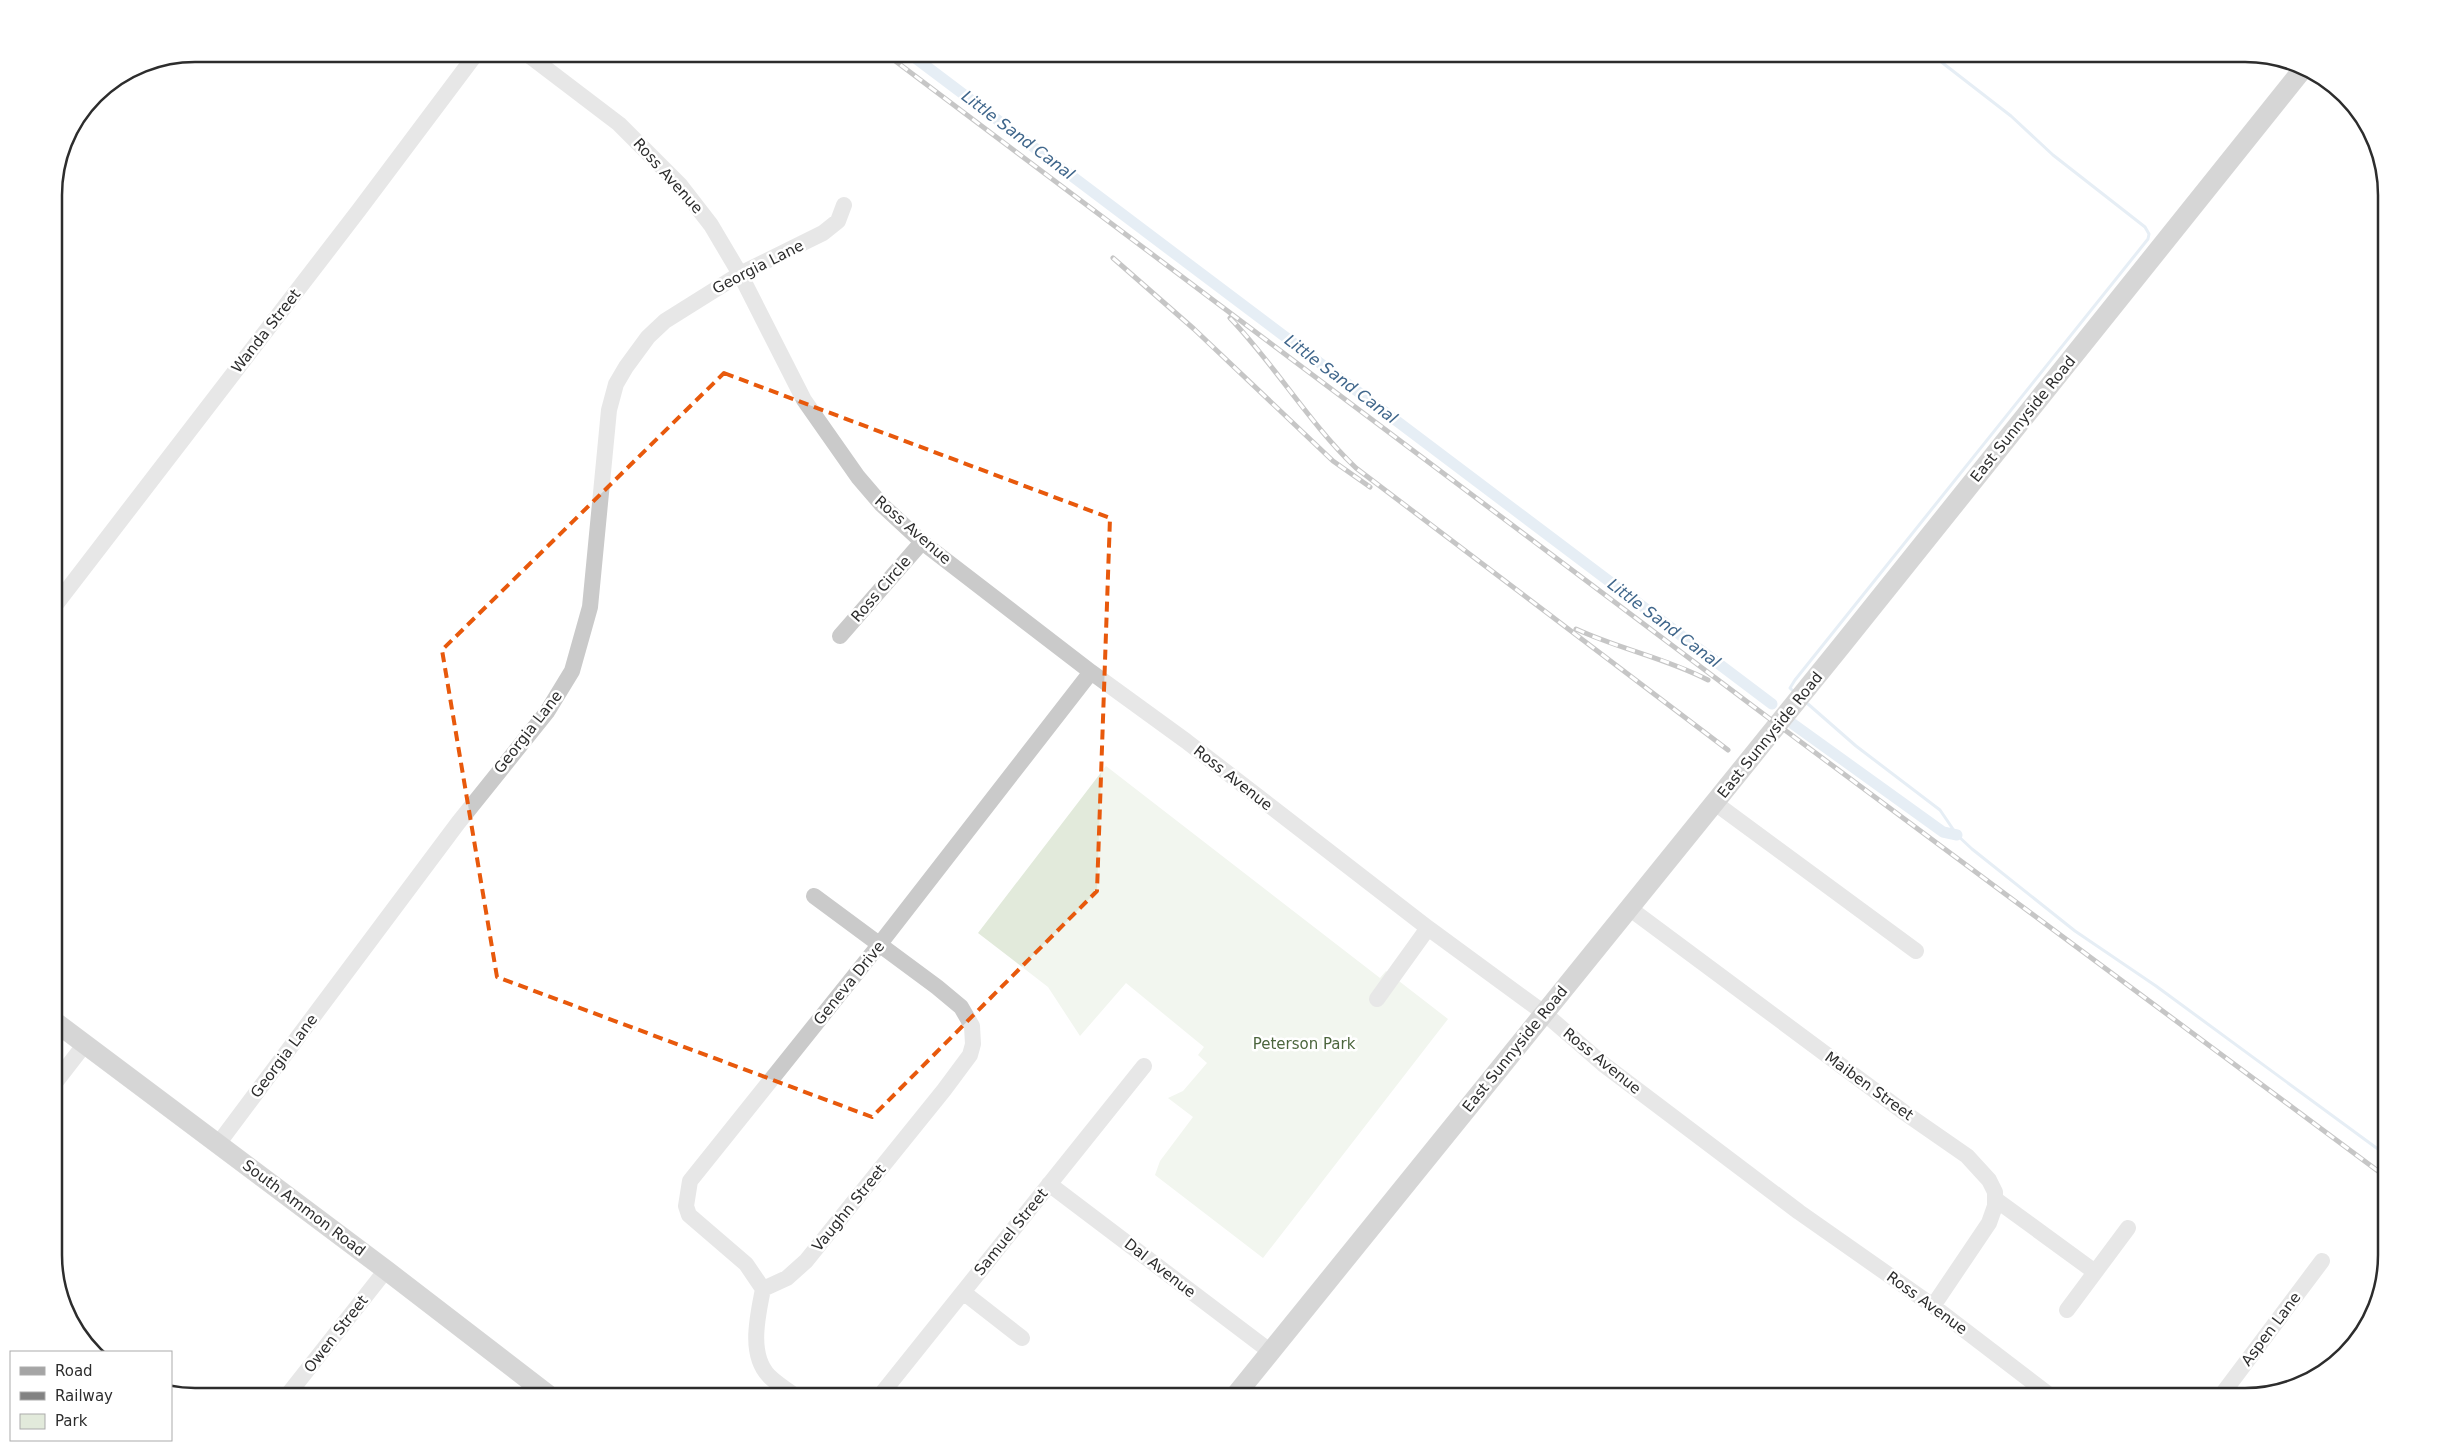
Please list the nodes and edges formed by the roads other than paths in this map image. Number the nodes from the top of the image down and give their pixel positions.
1 (470, 62) edge
2 (538, 62) edge
3 (2299, 75) edge
4 (844, 205) dead end
5 (740, 274) junction
6 (922, 542) junction
7 (63, 595) edge
8 (840, 636) dead end
9 (1091, 672) junction
10 (1715, 802) junction
11 (814, 896) dead end
12 (1629, 908) junction
13 (1428, 928) junction
14 (879, 945) junction
15 (1916, 952) dead end
16 (1377, 999) dead end
17 (1544, 1013) junction
18 (63, 1028) edge
19 (85, 1044) junction
20 (1144, 1066) dead end
21 (63, 1072) edge
22 (218, 1144) junction
23 (1049, 1184) junction
24 (1995, 1198) junction
25 (2128, 1228) dead end
26 (2322, 1261) dead end
27 (386, 1270) junction
28 (2095, 1272) junction
29 (762, 1289) junction
30 (963, 1292) junction
31 (1933, 1306) junction
32 (2066, 1310) dead end
33 (1022, 1338) dead end
34 (1270, 1352) junction
35 (293, 1388) edge
36 (539, 1388) edge
37 (786, 1388) edge
38 (886, 1388) edge
39 (1241, 1388) edge
40 (2040, 1388) edge
41 (2227, 1388) edge

1 - 7 street, Wanda Street
2 - 5 street, Ross Avenue
3 - 10 main road, East Sunnyside Road
4 - 5 street, Georgia Lane
5 - 6 street, Ross Avenue
5 - 22 street, Georgia Lane
6 - 8 street, Ross Circle
6 - 9 street, Ross Avenue
9 - 13 street, Ross Avenue
9 - 14 street, Geneva Drive
10 - 12 main road, East Sunnyside Road
10 - 15 street
11 - 14 street
12 - 17 main road, East Sunnyside Road
12 - 24 street, Maiben Street
13 - 16 street
13 - 17 street, Ross Avenue
14 - 29 street, Geneva Drive
14 - 29 street, Vaughn Street
17 - 31 street, Ross Avenue
17 - 34 main road, East Sunnyside Road
18 - 19 main road, South Ammon Road
19 - 21 street
19 - 22 main road, South Ammon Road
20 - 23 street, Samuel Street
22 - 27 main road, South Ammon Road
23 - 30 street, Samuel Street
23 - 34 street, Dal Avenue
24 - 28 street
24 - 31 street
25 - 28 street
26 - 41 street, Aspen Lane
27 - 35 street, Owen Street
27 - 36 main road, South Ammon Road
28 - 32 street
29 - 37 street
30 - 33 street
30 - 38 street, Samuel Street
31 - 40 street, Ross Avenue
34 - 39 main road, East Sunnyside Road

